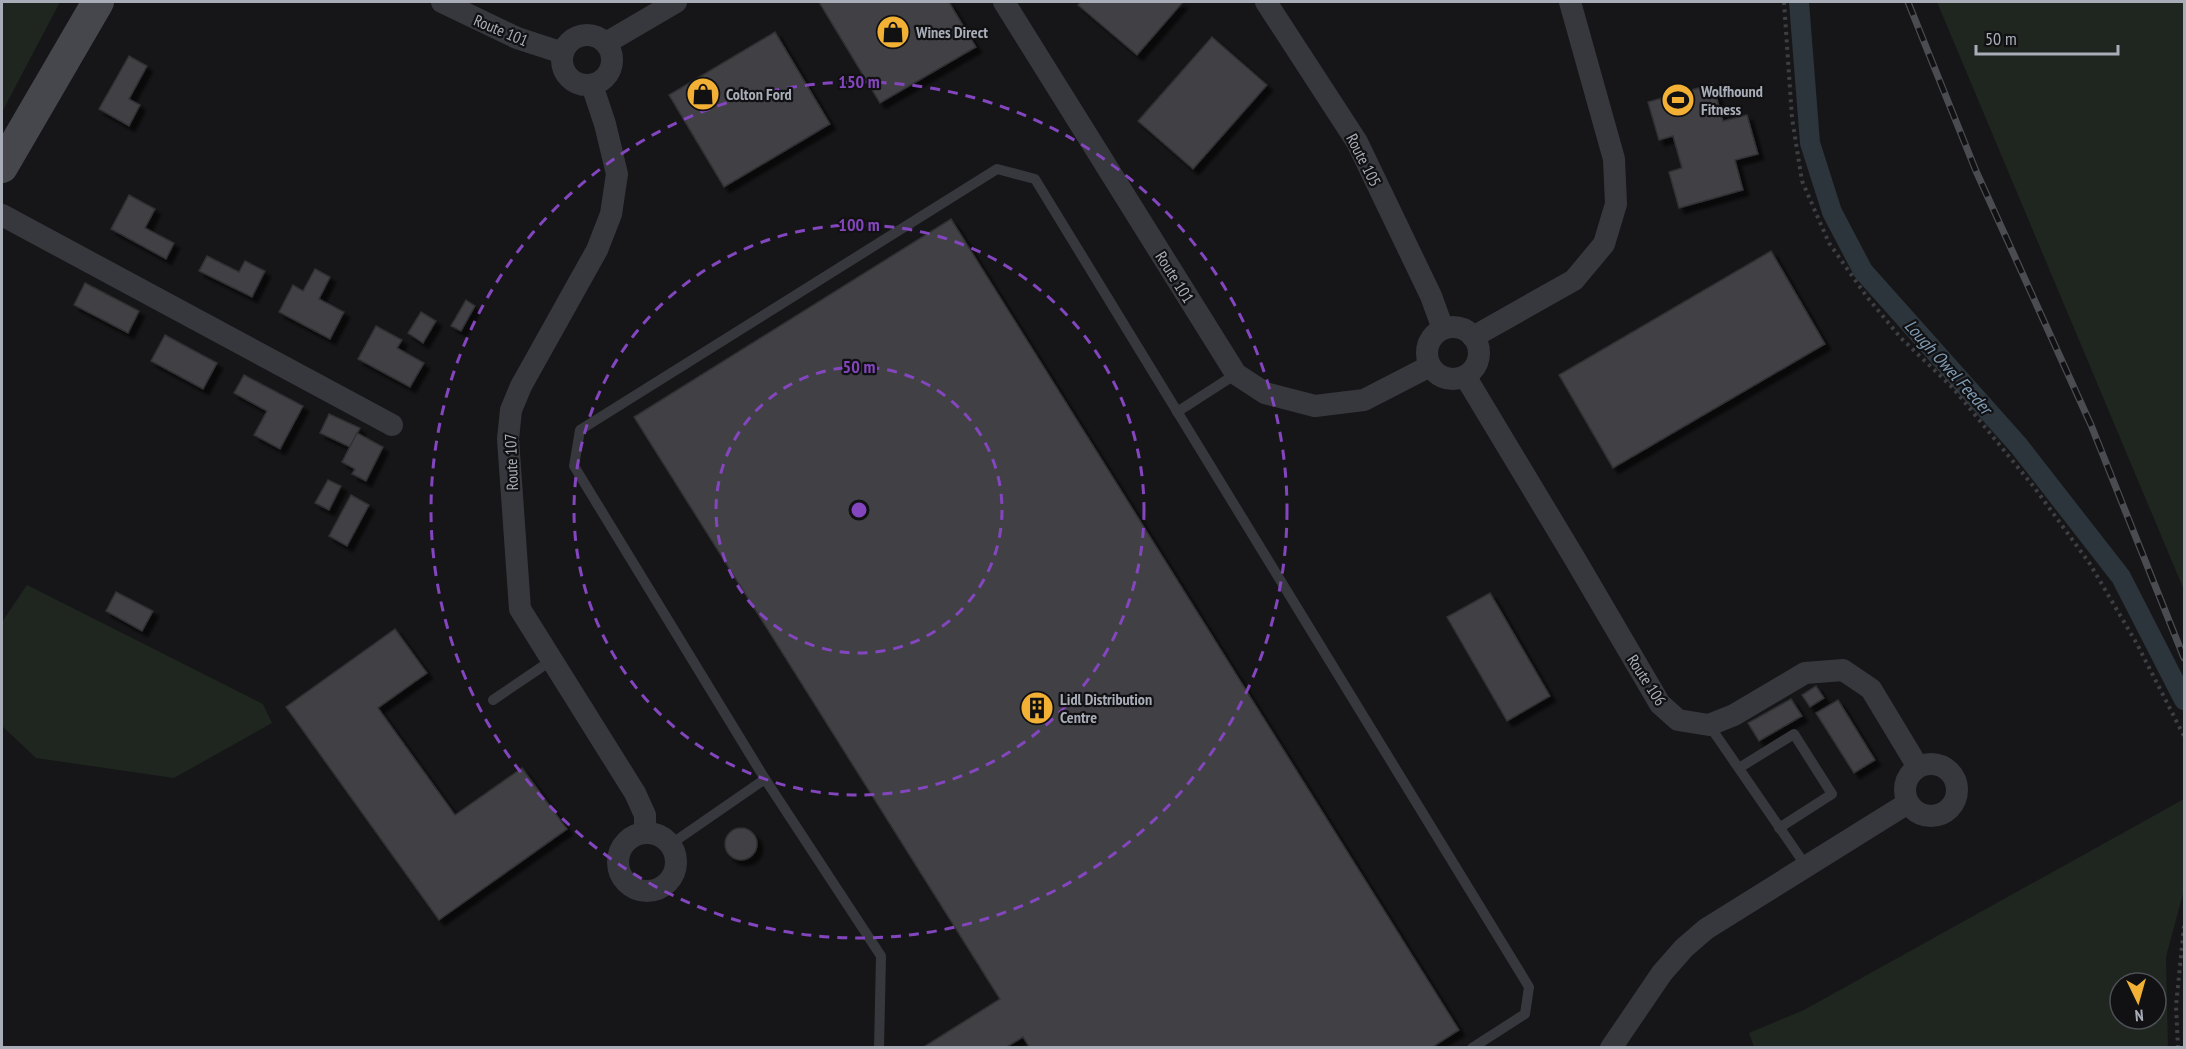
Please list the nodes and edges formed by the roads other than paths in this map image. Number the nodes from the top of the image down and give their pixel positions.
1 (98, 2) edge
2 (442, 2) edge
3 (676, 2) edge
4 (1004, 2) edge
5 (1266, 2) edge
6 (1570, 2) edge
7 (606, 43) junction
8 (563, 53) junction
9 (592, 85) junction
10 (2, 167) edge
11 (2, 215) edge
12 (1443, 329) junction
13 (1473, 337) junction
14 (1430, 366) junction
15 (1236, 374) junction
16 (1465, 376) junction
17 (1177, 412) junction
18 (392, 425) dead end
19 (552, 660) junction
20 (493, 700) dead end
21 (1709, 725) junction
22 (1918, 767) junction
23 (1739, 768) junction
24 (765, 779) junction
25 (1908, 803) junction
26 (1779, 828) junction
27 (645, 832) junction
28 (670, 844) junction
29 (1806, 867) junction
30 (879, 1047) edge
31 (1472, 1047) edge
32 (1611, 1047) edge

1 - 10 main road
2 - 8 street, Route 101
3 - 7 street
4 - 15 street, Route 101
5 - 12 street, Route 105
6 - 13 street
7 - 8 street
7 - 9 street
8 - 9 street
9 - 19 street, Route 107
11 - 18 street
12 - 13 street
12 - 14 street
13 - 16 street
14 - 15 street, Route 101
14 - 16 street
15 - 17 lane
16 - 21 street, Route 106
17 - 24 lane
17 - 31 lane
19 - 20 lane
19 - 27 street, Route 107
21 - 22 street
21 - 23 lane
22 - 25 street
22 - 25 street
23 - 26 lane
23 - 26 lane
24 - 28 lane
24 - 30 lane
25 - 29 street
26 - 29 lane
27 - 28 street
27 - 28 street
29 - 32 street

